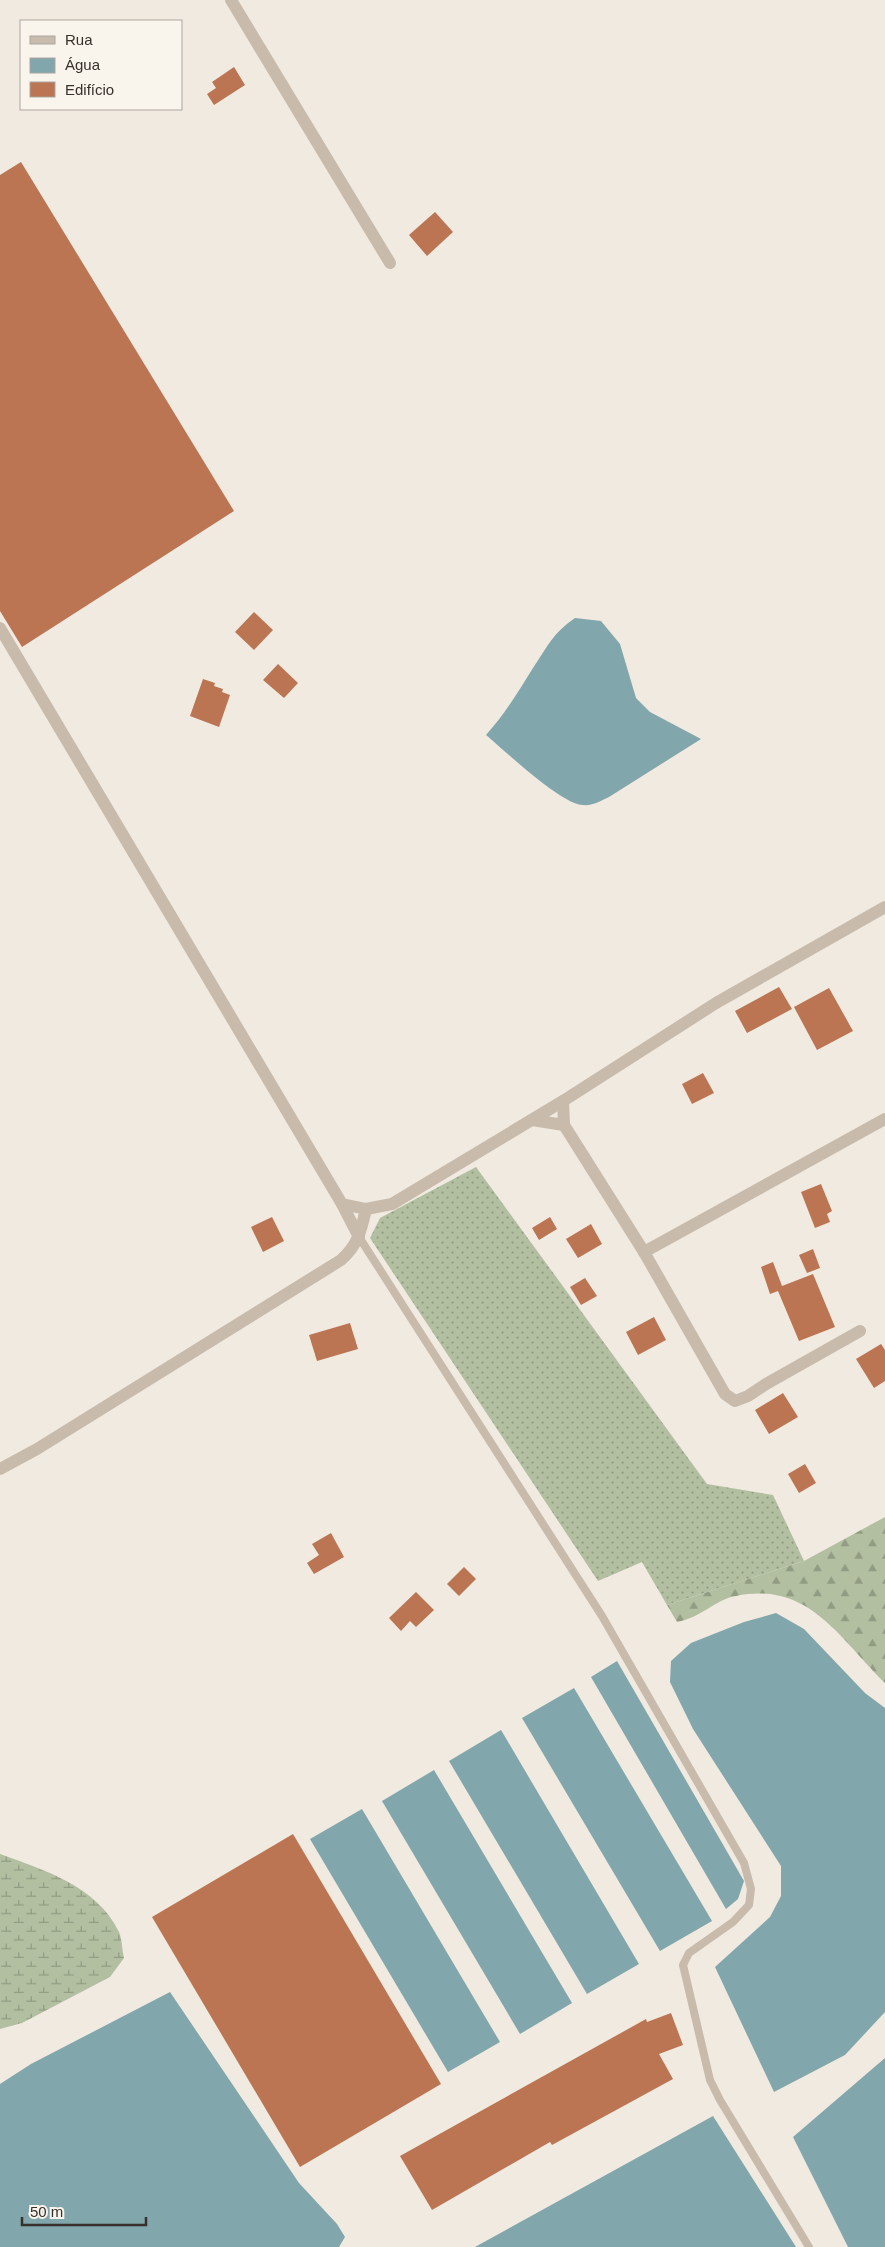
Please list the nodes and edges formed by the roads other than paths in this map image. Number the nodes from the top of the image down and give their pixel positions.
1 (231, 0) edge
2 (390, 263) dead end
3 (0, 628) edge
4 (885, 907) edge
5 (563, 1101) junction
6 (885, 1119) edge
7 (532, 1120) junction
8 (564, 1125) junction
9 (342, 1204) junction
10 (366, 1209) junction
11 (359, 1237) junction
12 (644, 1252) junction
13 (860, 1331) dead end
14 (0, 1469) edge
15 (809, 2247) edge

1 - 2 street
3 - 9 street
4 - 5 street
5 - 7 street
5 - 8 street
6 - 12 street
7 - 8 street
7 - 10 street
8 - 12 street
9 - 10 street
9 - 11 street
10 - 11 street
11 - 14 street
11 - 15 lane
12 - 13 street

